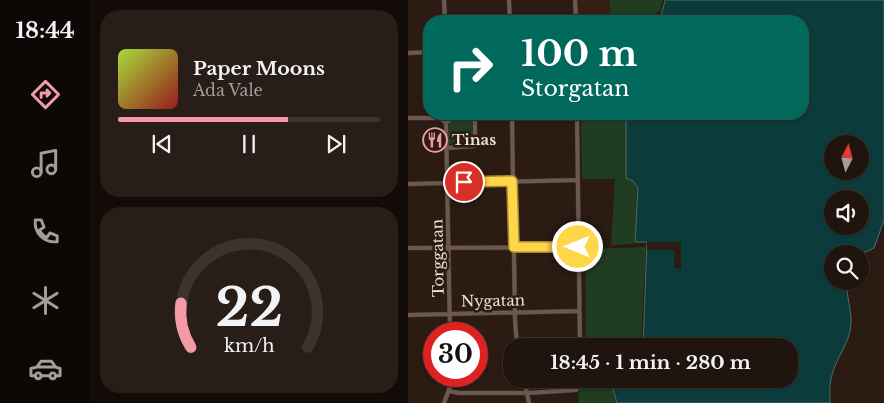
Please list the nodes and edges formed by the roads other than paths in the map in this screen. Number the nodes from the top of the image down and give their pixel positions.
1 (444, 0) edge
2 (509, 0) edge
3 (575, 0) edge
4 (445, 15) edge
5 (510, 15) edge
6 (576, 15) edge
7 (423, 52) edge
8 (408, 53) edge
9 (408, 118) edge
10 (423, 118) edge
11 (475, 120) edge
12 (512, 120) edge
13 (577, 120) edge
14 (446, 122) edge
15 (446, 148) junction
16 (578, 180) junction
17 (512, 181) junction
18 (447, 183) junction
19 (408, 184) edge
20 (449, 247) junction
21 (514, 247) junction
22 (578, 247) junction
23 (408, 248) edge
24 (579, 311) junction
25 (515, 312) junction
26 (450, 314) junction
27 (408, 315) edge
28 (450, 322) edge
29 (517, 338) edge
30 (580, 338) edge
31 (450, 387) edge
32 (526, 388) edge
33 (578, 388) edge
34 (449, 391) junction
35 (527, 393) junction
36 (444, 403) edge
37 (529, 403) edge

1 - 4 street
2 - 5 street
3 - 6 street
7 - 8 street
9 - 10 street
11 - 15 street
12 - 17 street
13 - 16 street
14 - 15 street, Torggatan
15 - 18 street, Torggatan
16 - 17 street
16 - 22 street
17 - 18 street
17 - 21 street
18 - 19 street
18 - 20 street, Torggatan
20 - 21 street
20 - 23 street
20 - 26 street, Torggatan
21 - 22 street
21 - 25 street
22 - 24 street
24 - 25 street, Nygatan
24 - 30 street
25 - 26 street, Nygatan
25 - 29 street
26 - 27 street, Nygatan
26 - 28 street, Torggatan
31 - 34 street
32 - 35 street
33 - 35 street
34 - 35 street
34 - 36 street
35 - 37 street

